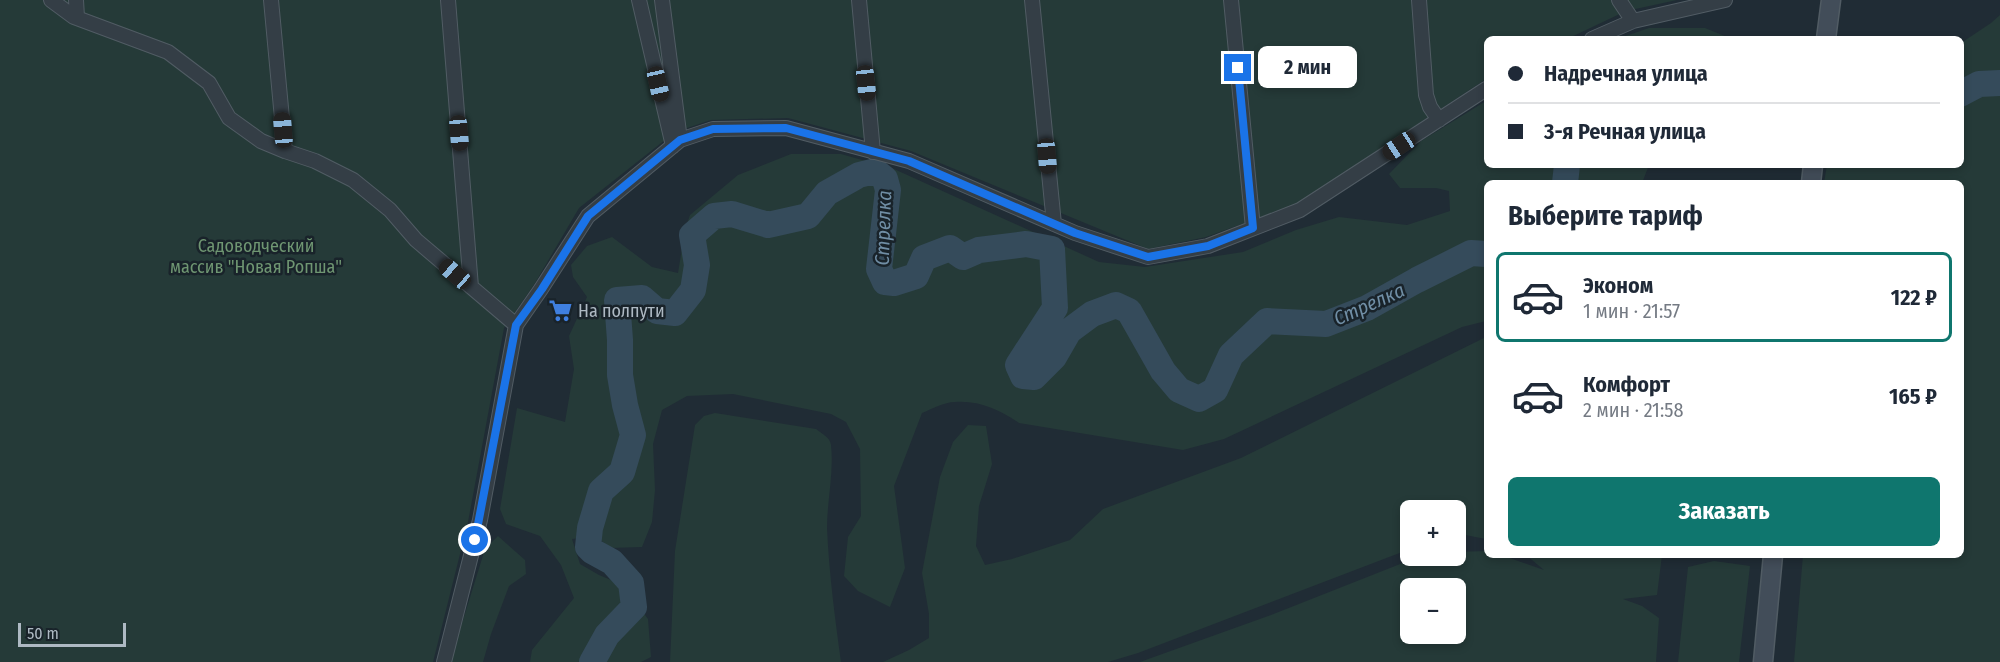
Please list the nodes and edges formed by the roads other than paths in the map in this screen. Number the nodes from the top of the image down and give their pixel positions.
1 (51, 0) edge
2 (76, 0) edge
3 (271, 0) edge
4 (448, 0) edge
5 (639, 0) edge
6 (662, 0) edge
7 (859, 0) edge
8 (1032, 0) edge
9 (1231, 0) edge
10 (1419, 0) edge
11 (1619, 0) edge
12 (1725, 0) edge
13 (1831, 0) edge
14 (77, 17) junction
15 (1633, 21) junction
16 (1599, 36) edge
17 (1826, 36) edge
18 (1484, 90) edge
19 (1439, 120) junction
20 (676, 143) junction
21 (285, 151) junction
22 (873, 152) junction
23 (1054, 224) junction
24 (1253, 228) junction
25 (471, 287) junction
26 (516, 325) junction
27 (1773, 558) edge
28 (444, 662) edge
29 (1763, 662) edge

1 - 14 street
2 - 14 street
3 - 21 street
4 - 25 street
5 - 20 street
6 - 20 street
7 - 22 street
8 - 23 street
9 - 24 street
10 - 19 street
11 - 15 street
12 - 15 street
13 - 17 main road
14 - 21 street
15 - 16 street
18 - 19 street
19 - 24 street
20 - 22 street
20 - 26 street
21 - 25 street
22 - 23 street
23 - 24 street
25 - 26 street
26 - 28 street
27 - 29 main road

